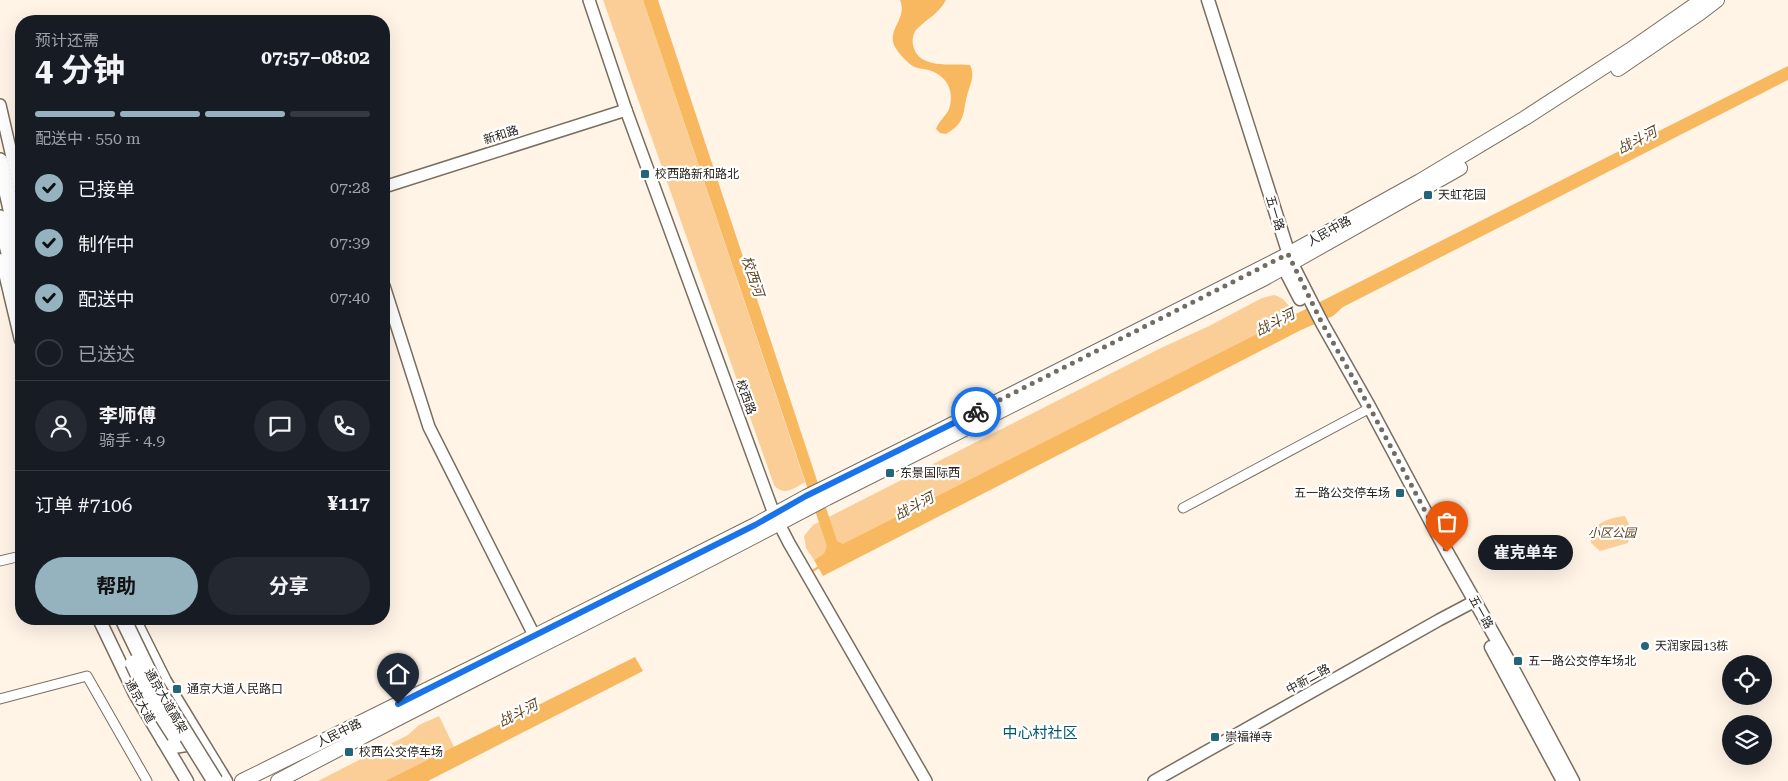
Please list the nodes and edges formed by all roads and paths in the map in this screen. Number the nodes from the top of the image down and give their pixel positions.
1 (589, 0) edge
2 (1202, 0) edge
3 (1208, 0) edge
4 (1717, 0) edge
5 (1697, 5) edge
6 (0, 105) edge
7 (626, 110) junction
8 (0, 160) edge
9 (15, 170) edge
10 (390, 185) edge
11 (15, 199) edge
12 (0, 218) edge
13 (15, 226) edge
14 (1, 253) edge
15 (1286, 261) junction
16 (15, 276) edge
17 (390, 305) edge
18 (15, 314) edge
19 (1318, 325) junction
20 (1370, 408) junction
21 (1183, 508) dead end
22 (776, 519) junction
23 (15, 557) edge
24 (0, 561) edge
25 (1471, 603) junction
26 (102, 625) edge
27 (115, 625) edge
28 (126, 625) edge
29 (137, 625) edge
30 (537, 640) junction
31 (0, 699) edge
32 (191, 725) junction
33 (162, 741) junction
34 (147, 781) edge
35 (187, 781) edge
36 (203, 781) edge
37 (215, 781) edge
38 (226, 781) edge
39 (242, 781) edge
40 (278, 781) edge
41 (926, 781) edge
42 (1154, 781) edge
43 (1564, 781) edge
44 (1573, 781) edge

1 - 7 street, 校西路
2 - 15 main road, 五一路
3 - 15 main road, 五一路
4 - 5 main road, 人民中路
5 - 15 main road, 人民中路
6 - 9 street
7 - 10 street, 新和路
7 - 22 street, 校西路
8 - 11 highway
8 - 13 highway
12 - 16 highway
14 - 18 main road
15 - 19 main road, 五一路
15 - 22 main road, 人民中路
17 - 30 street
19 - 20 main road, 五一路
19 - 25 main road, 五一路
20 - 21 street
20 - 25 main road, 五一路
22 - 30 main road, 人民中路
22 - 41 street, 校西路
23 - 24 street
25 - 42 street, 中新二路
25 - 43 main road, 五一路
25 - 44 main road, 五一路
26 - 33 main road, 通京大道
27 - 36 highway, 通京大道高架, bridge
28 - 37 highway, 通京大道高架, bridge
29 - 32 main road
30 - 39 main road, 人民中路
30 - 40 main road, 人民中路
31 - 34 street
32 - 33 main road
32 - 38 main road
33 - 35 main road, 通京大道

